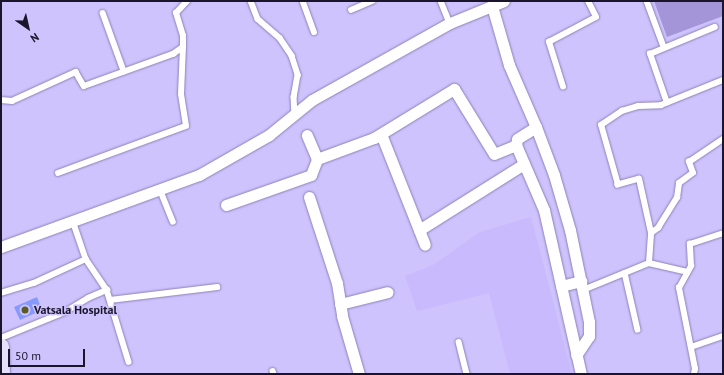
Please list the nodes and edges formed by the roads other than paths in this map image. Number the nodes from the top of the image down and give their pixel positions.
1 (187, 1) edge
2 (251, 1) edge
3 (303, 1) edge
4 (372, 1) edge
5 (441, 1) edge
6 (588, 1) edge
7 (646, 1) edge
8 (499, 3) edge
9 (351, 10) dead end
10 (103, 13) dead end
11 (450, 23) junction
12 (715, 27) dead end
13 (314, 32) dead end
14 (183, 47) junction
15 (664, 47) junction
16 (124, 71) junction
17 (723, 80) edge
18 (563, 87) dead end
19 (1, 100) edge
20 (667, 103) junction
21 (296, 114) junction
22 (536, 127) junction
23 (381, 134) junction
24 (307, 135) dead end
25 (723, 139) edge
26 (516, 145) junction
27 (317, 159) junction
28 (524, 164) junction
29 (58, 173) dead end
30 (160, 189) junction
31 (308, 197) dead end
32 (226, 205) dead end
33 (73, 221) junction
34 (173, 221) dead end
35 (419, 230) junction
36 (723, 233) edge
37 (651, 234) junction
38 (425, 245) dead end
39 (1, 247) edge
40 (86, 259) junction
41 (649, 263) junction
42 (687, 272) junction
43 (626, 273) junction
44 (584, 285) junction
45 (561, 286) junction
46 (217, 287) dead end
47 (107, 290) junction
48 (388, 292) dead end
49 (1, 293) edge
50 (110, 300) junction
51 (340, 304) junction
52 (638, 330) dead end
53 (723, 336) edge
54 (1, 338) edge
55 (459, 342) dead end
56 (1, 346) edge
57 (691, 347) junction
58 (576, 355) junction
59 (129, 362) dead end
60 (2, 374) edge
61 (359, 374) edge
62 (467, 374) edge
63 (580, 374) edge
64 (694, 374) edge

1 - 14 lane
2 - 21 lane
3 - 13 lane
4 - 9 lane
5 - 11 lane
6 - 18 lane
7 - 15 lane
8 - 11 street
8 - 22 street
10 - 16 lane
11 - 21 street
12 - 15 lane
14 - 16 lane
14 - 29 lane
15 - 20 lane
16 - 19 lane
17 - 20 lane
20 - 37 lane
21 - 30 street
22 - 26 street
22 - 44 street
23 - 26 street
23 - 27 street
23 - 35 street
24 - 27 street
25 - 37 lane
26 - 28 street
27 - 32 street
28 - 35 street
28 - 45 street
30 - 33 street
30 - 34 lane
31 - 51 street
33 - 39 street
33 - 40 lane
35 - 38 street
36 - 42 lane
37 - 41 lane
40 - 47 lane
40 - 49 lane
41 - 42 lane
41 - 43 lane
42 - 57 lane
43 - 44 lane
43 - 52 lane
44 - 45 street
44 - 58 street
45 - 58 street
46 - 50 lane
47 - 50 lane
47 - 54 lane
48 - 51 street
50 - 59 lane
51 - 61 street
53 - 57 lane
55 - 62 lane
56 - 60 main road
57 - 64 lane
58 - 63 street

